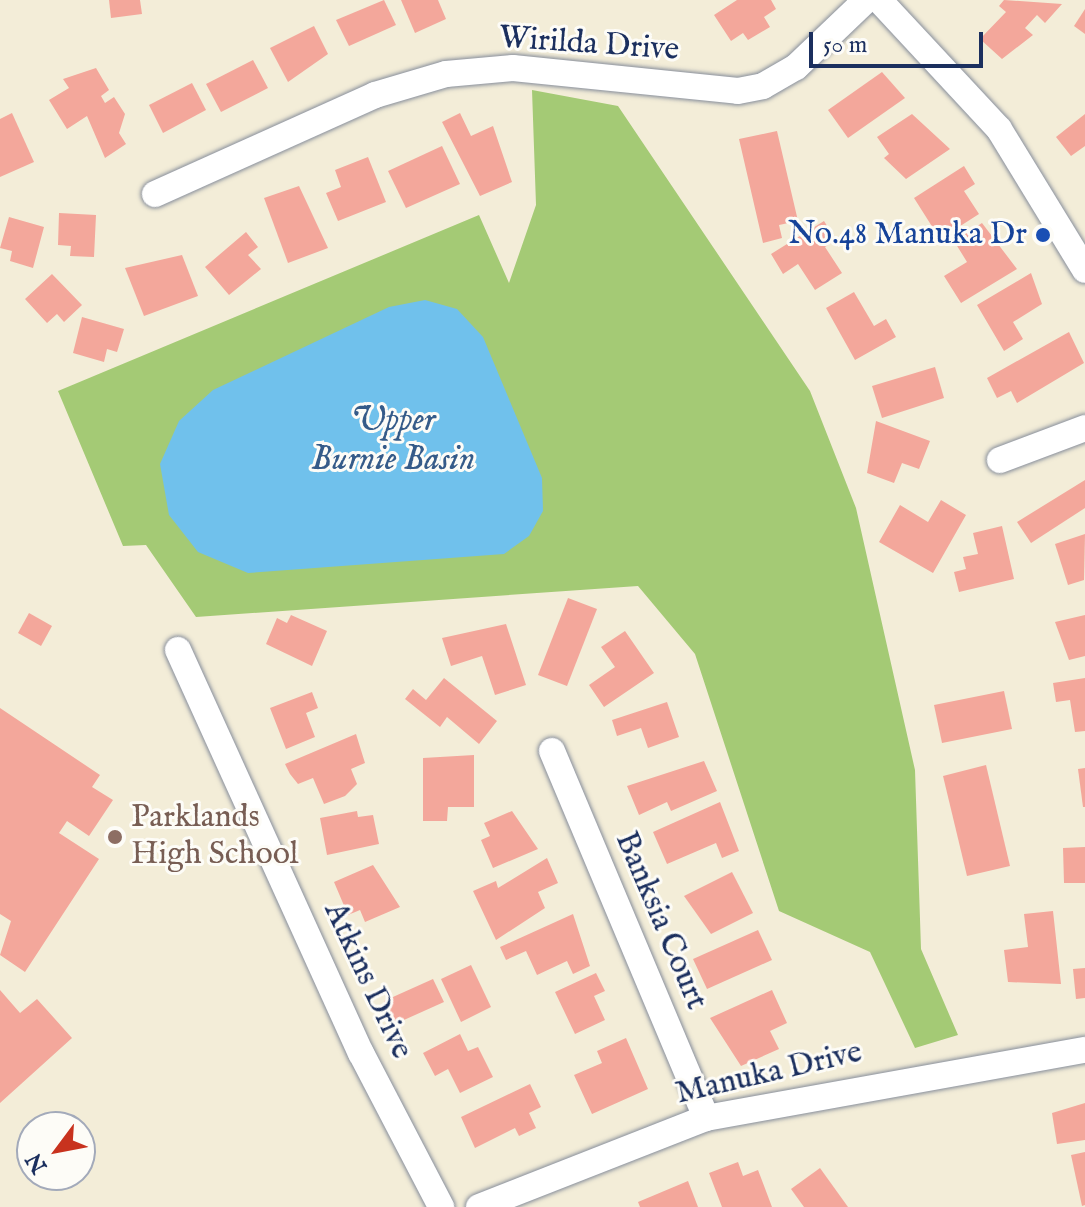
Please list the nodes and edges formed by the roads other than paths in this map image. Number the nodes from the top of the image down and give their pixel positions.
1 (866, 0) edge
2 (879, 0) edge
3 (155, 194) dead end
4 (1085, 270) edge
5 (1085, 428) edge
6 (1000, 460) dead end
7 (178, 650) dead end
8 (552, 751) dead end
9 (1085, 1050) edge
10 (706, 1118) junction
11 (441, 1207) edge
12 (479, 1207) edge

1 - 3 street, Wirilda Drive
2 - 4 street
5 - 6 street
7 - 11 street, Atkins Drive
8 - 10 street, Banksia Court
9 - 10 street, Manuka Drive
10 - 12 street, Manuka Drive

